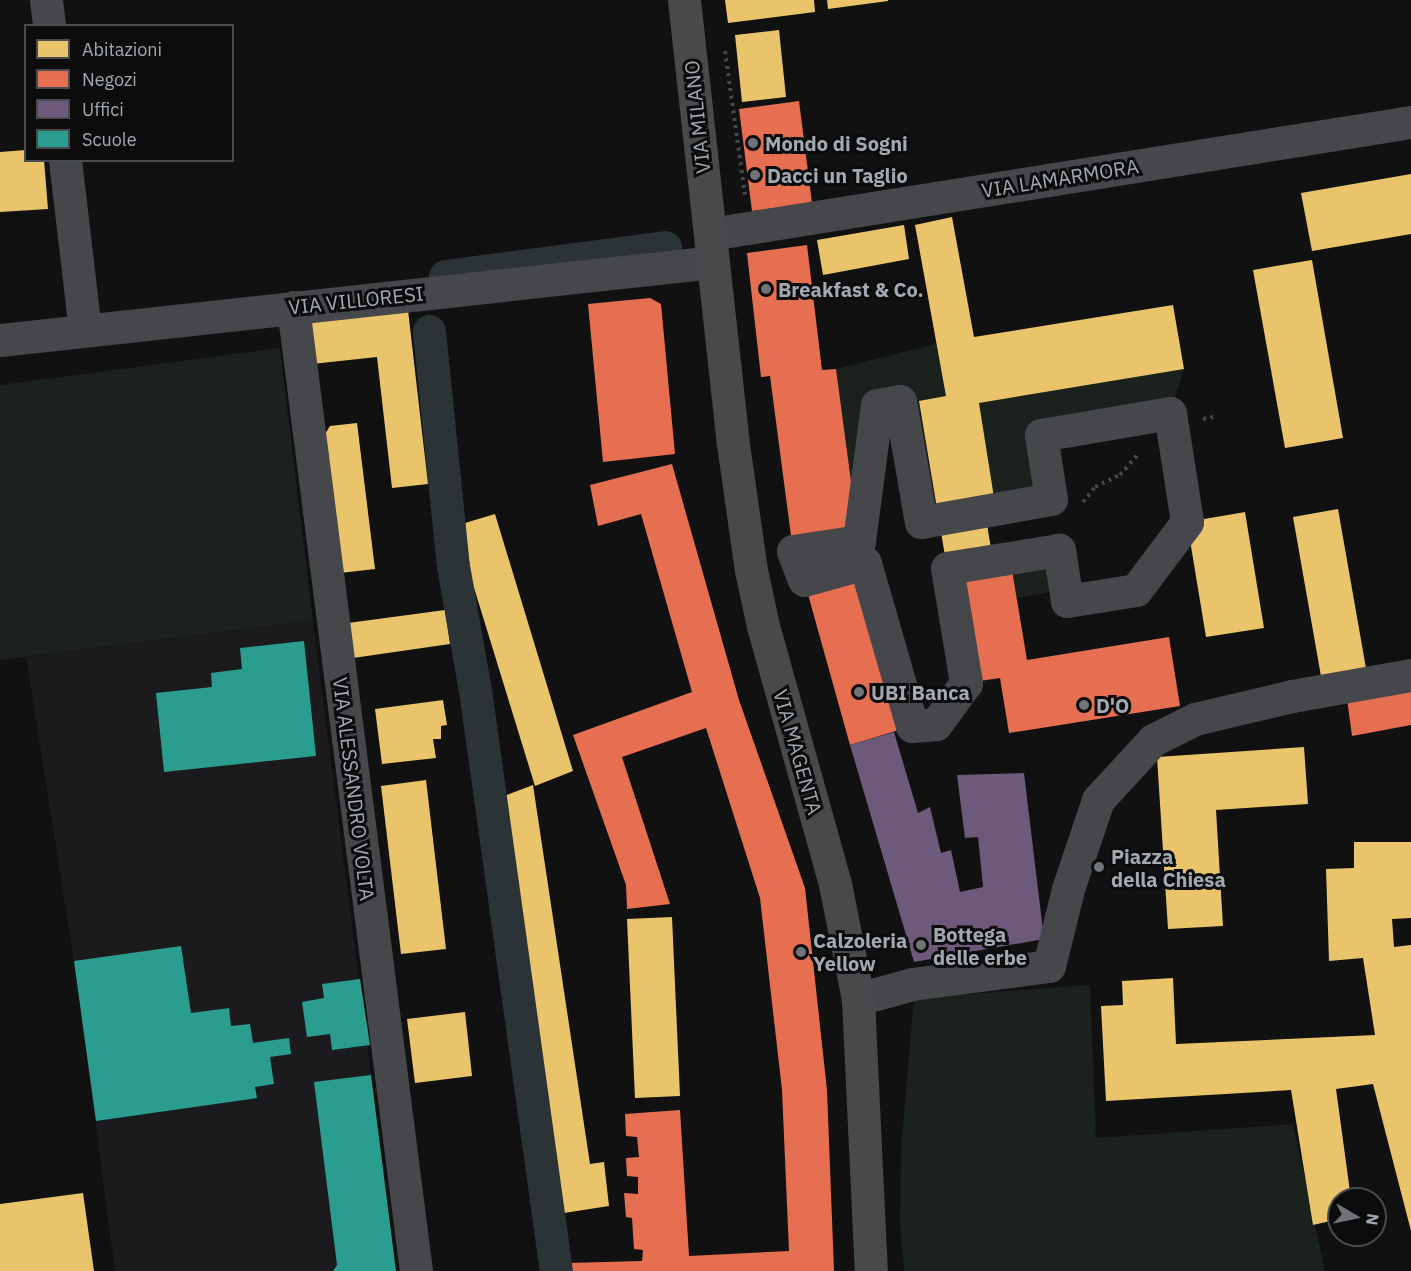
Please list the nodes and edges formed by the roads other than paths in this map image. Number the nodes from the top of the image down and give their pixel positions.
1 (46, 0) edge
2 (684, 0) edge
3 (49, 24) edge
4 (1411, 122) edge
5 (65, 162) edge
6 (711, 248) junction
7 (294, 307) junction
8 (85, 330) junction
9 (0, 339) edge
10 (1172, 426) joint
11 (1411, 675) edge
12 (858, 999) junction
13 (416, 1271) edge
14 (871, 1271) edge

1 - 3 street
2 - 6 main road, VIA MILANO
4 - 6 street, VIA LAMARMORA
5 - 8 street
6 - 7 street, VIA VILLORESI
6 - 12 main road, VIA MAGENTA
7 - 8 street, VIA VILLORESI
7 - 13 street, VIA ALESSANDRO VOLTA
8 - 9 street, VIA VILLORESI
10 - 10 street
11 - 12 street
12 - 14 main road, VIA MAGENTA

